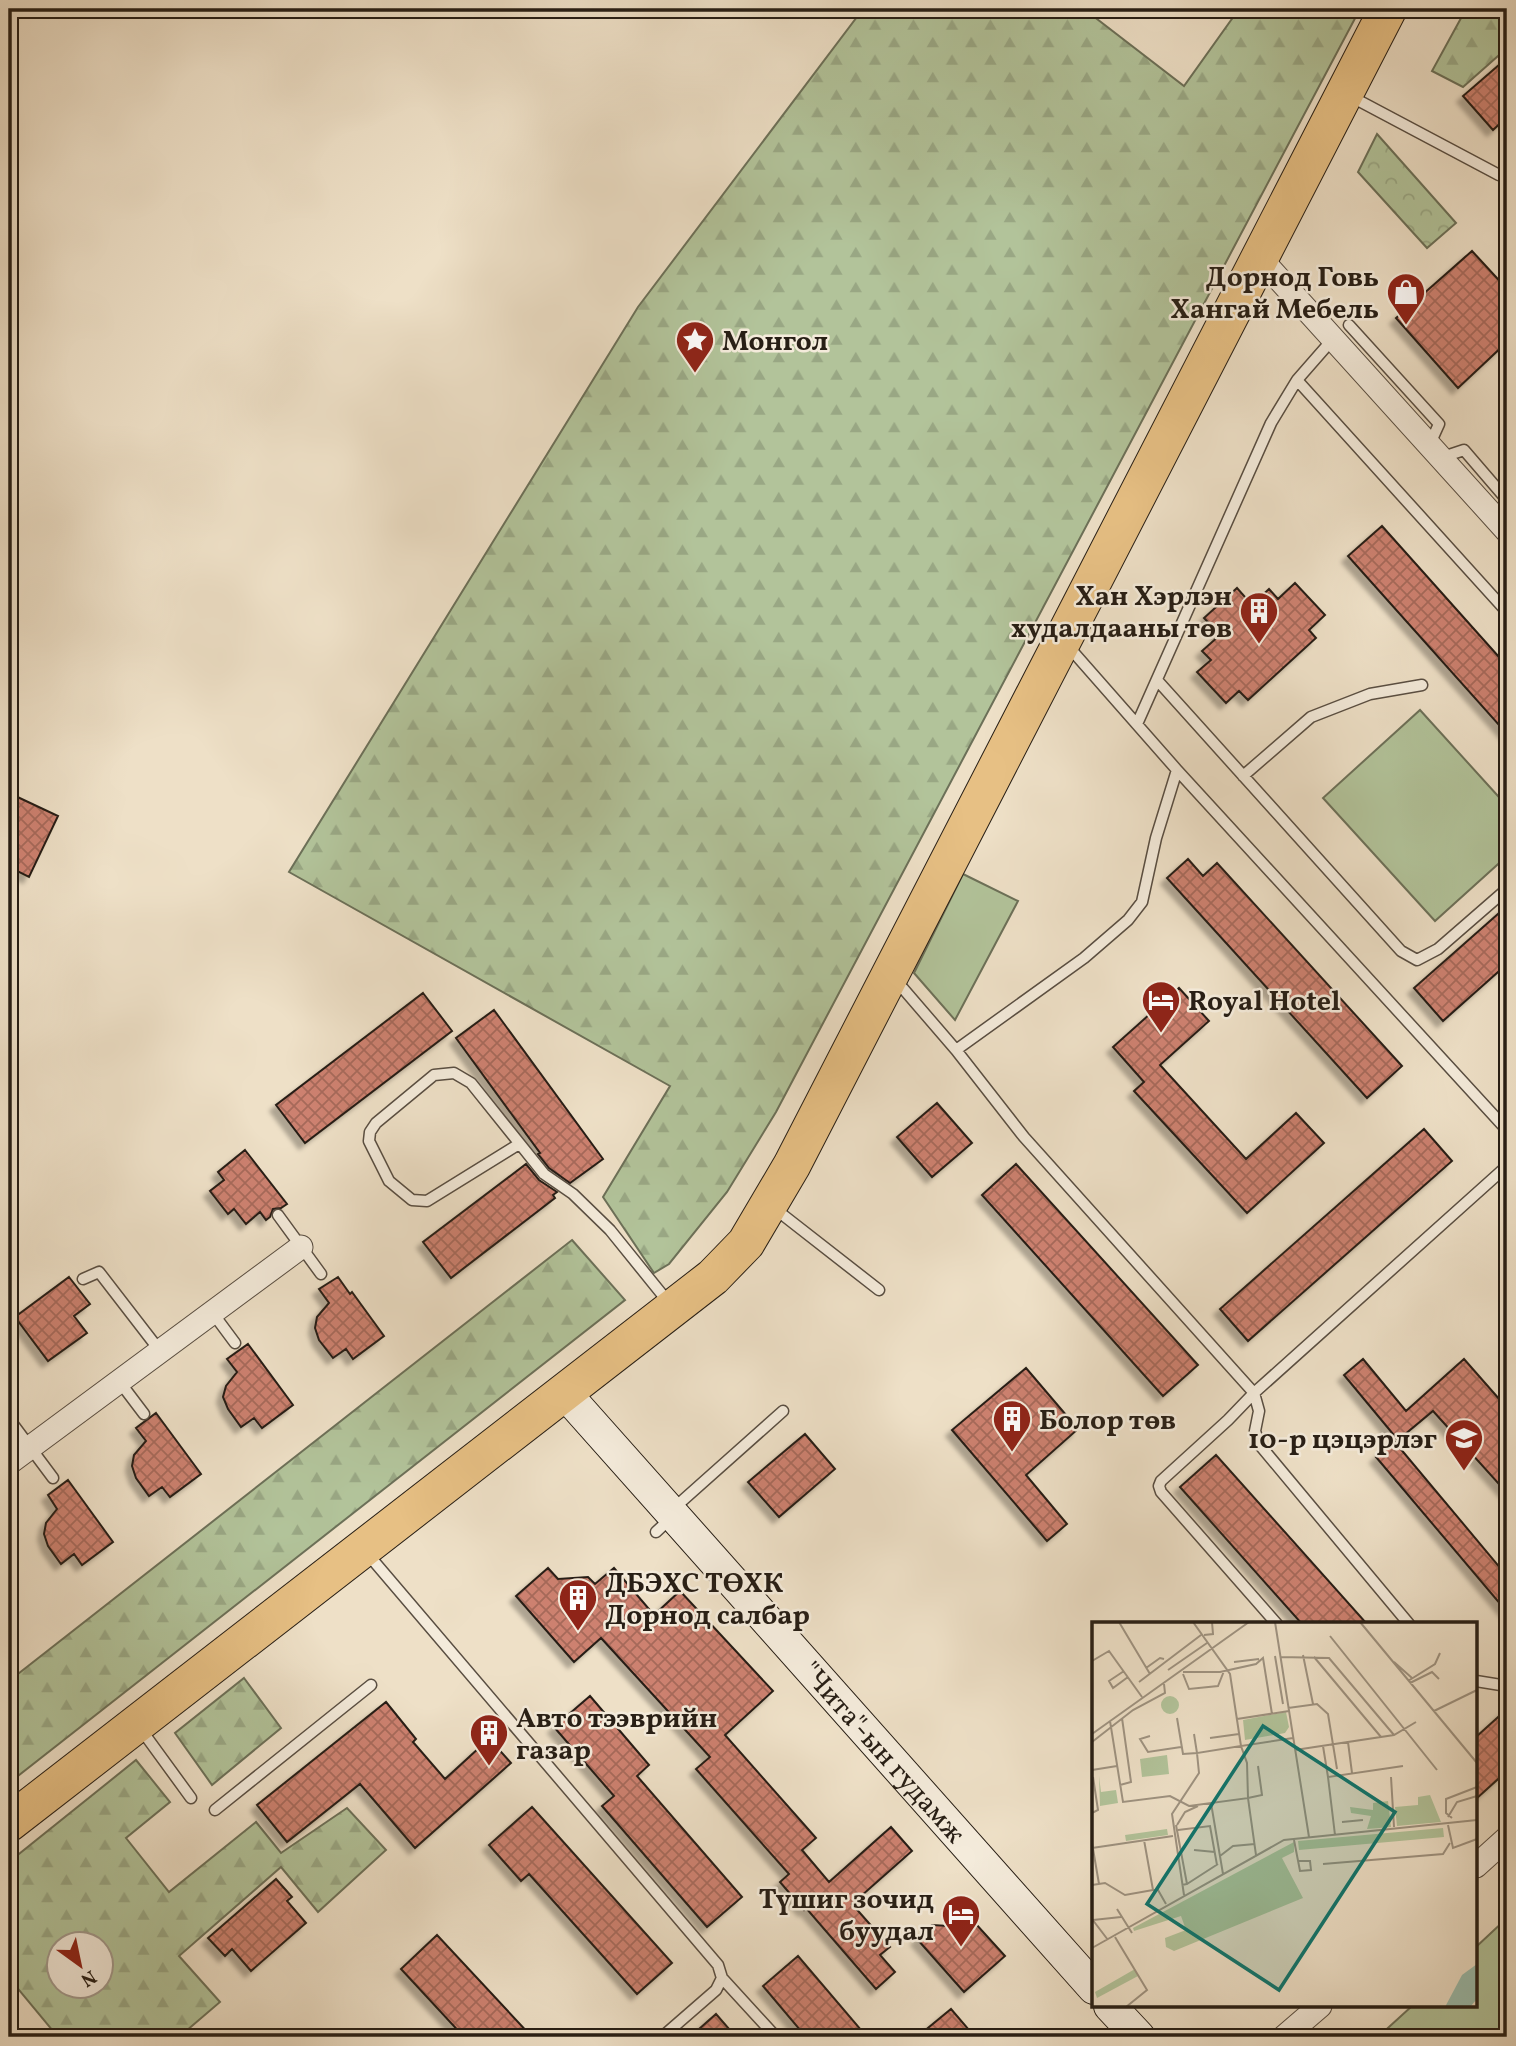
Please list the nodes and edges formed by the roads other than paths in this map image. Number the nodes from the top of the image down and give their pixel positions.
1 (1388, 9) edge
2 (1344, 93) junction
3 (1507, 175) edge
4 (1260, 258) junction
5 (1340, 332) junction
6 (1297, 380) junction
7 (1434, 452) junction
8 (1507, 500) edge
9 (1507, 531) edge
10 (1507, 612) edge
11 (1062, 639) junction
12 (1157, 680) junction
13 (1422, 685) dead end
14 (1137, 724) junction
15 (1178, 770) junction
16 (1243, 776) junction
17 (1507, 888) edge
18 (890, 973) junction
19 (956, 1049) junction
20 (1507, 1130) edge
21 (519, 1144) junction
22 (1507, 1166) edge
23 (769, 1205) junction
24 (278, 1215) dead end
25 (301, 1247) junction
26 (321, 1274) dead end
27 (83, 1279) dead end
28 (879, 1290) dead end
29 (672, 1308) junction
30 (212, 1312) junction
31 (235, 1343) dead end
32 (160, 1351) junction
33 (119, 1381) junction
34 (563, 1391) junction
35 (1254, 1393) junction
36 (783, 1411) dead end
37 (144, 1414) dead end
38 (9, 1419) edge
39 (29, 1448) junction
40 (9, 1463) edge
41 (53, 1478) dead end
42 (667, 1519) junction
43 (363, 1548) junction
44 (1275, 1622) edge
45 (1407, 1622) edge
46 (1478, 1681) edge
47 (371, 1685) dead end
48 (1507, 1686) edge
49 (136, 1723) junction
50 (191, 1798) dead end
51 (215, 1810) dead end
52 (9, 1823) edge
53 (1507, 1838) edge
54 (1478, 1864) edge
55 (722, 1978) junction
56 (1092, 1986) edge
57 (1318, 2008) edge
58 (9, 2027) edge
59 (17, 2037) edge
60 (662, 2037) edge
61 (776, 2037) edge
62 (1284, 2037) edge

1 - 2 highway
2 - 3 lane
2 - 4 highway
4 - 5 street
4 - 11 highway
5 - 6 lane
5 - 7 street
6 - 10 lane
6 - 12 lane
7 - 8 lane
7 - 9 street
11 - 14 lane
11 - 18 highway
12 - 14 lane
12 - 16 lane
13 - 16 lane
14 - 15 lane
15 - 19 lane
15 - 20 lane
16 - 17 lane
18 - 19 lane
18 - 23 highway
19 - 35 lane
21 - 21 lane
21 - 29 lane
22 - 35 lane
23 - 28 lane
23 - 29 highway
24 - 25 lane
25 - 26 lane
25 - 30 street
27 - 32 lane
29 - 34 highway
30 - 31 lane
30 - 32 street
32 - 33 street
33 - 37 lane
33 - 39 street
34 - 42 main road, "Чита"-ын гудамж
34 - 43 highway
35 - 44 lane
35 - 45 lane
36 - 42 lane
38 - 39 lane
39 - 40 street
39 - 41 lane
42 - 56 main road, "Чита"-ын гудамж
43 - 49 highway
43 - 55 lane
46 - 48 lane
47 - 51 lane
49 - 50 lane
49 - 52 highway
53 - 54 street
55 - 60 lane
55 - 61 lane
57 - 62 street
58 - 59 lane

